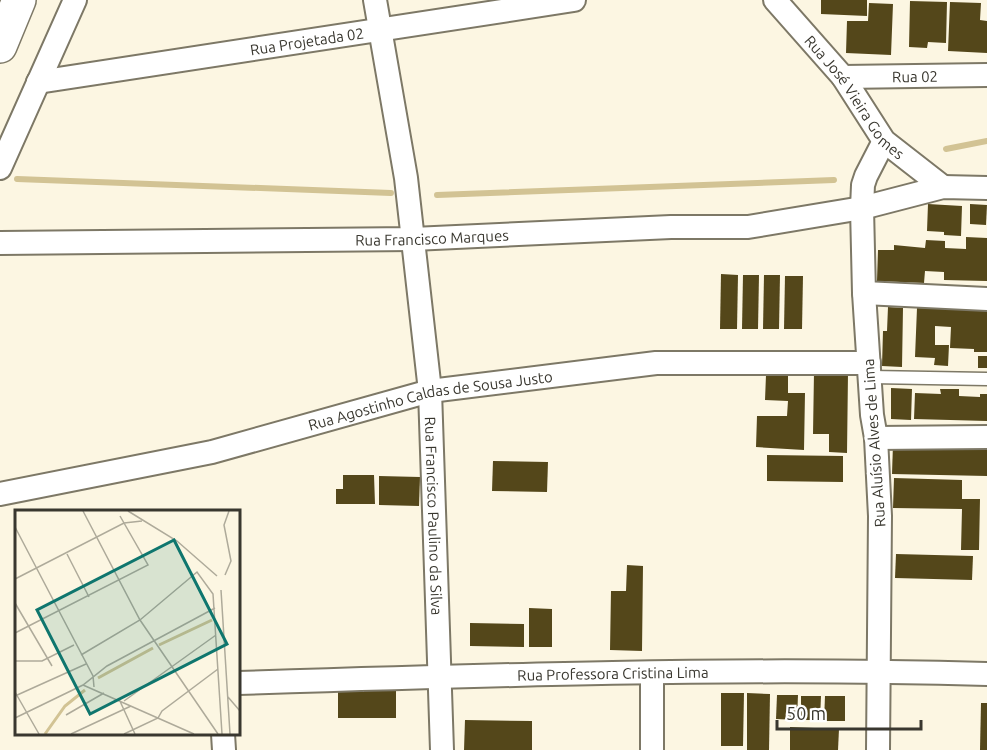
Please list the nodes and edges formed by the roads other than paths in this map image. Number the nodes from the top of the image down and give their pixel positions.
1 (19, 0) edge
2 (75, 0) edge
3 (375, 0) edge
4 (574, 0) edge
5 (777, 1) edge
6 (379, 29) junction
7 (0, 46) edge
8 (987, 75) edge
9 (843, 76) junction
10 (38, 82) junction
11 (884, 141) junction
12 (0, 168) edge
13 (943, 187) junction
14 (987, 188) edge
15 (862, 207) junction
16 (413, 239) junction
17 (0, 243) edge
18 (864, 293) junction
19 (987, 300) edge
20 (870, 370) junction
21 (987, 379) edge
22 (430, 391) junction
23 (987, 436) edge
24 (876, 438) junction
25 (0, 494) edge
26 (880, 671) junction
27 (652, 673) junction
28 (987, 674) edge
29 (438, 677) junction
30 (240, 683) edge
31 (223, 735) edge
32 (224, 750) edge
33 (442, 750) edge
34 (652, 750) edge
35 (878, 750) edge

1 - 7 main road
2 - 10 street
3 - 6 street, Rua Francisco Paulino da Silva
4 - 6 street, Rua Projetada 02
5 - 9 street, Rua José Vieira Gomes
6 - 10 street, Rua Projetada 02
6 - 16 street, Rua Francisco Paulino da Silva
8 - 9 street, Rua 02
9 - 11 street, Rua José Vieira Gomes
10 - 12 street
11 - 13 street, Rua José Vieira Gomes
11 - 15 street, Rua Aluísio Alves de Lima
13 - 14 street, Rua Francisco Marques
13 - 15 street, Rua Francisco Marques
15 - 16 street, Rua Francisco Marques
15 - 18 street, Rua Aluísio Alves de Lima
16 - 17 street, Rua Francisco Marques
16 - 22 street, Rua Francisco Paulino da Silva
18 - 19 street
18 - 20 street, Rua Aluísio Alves de Lima
20 - 21 lane
20 - 22 street, Rua Agostinho Caldas de Sousa Justo
20 - 24 street, Rua Aluísio Alves de Lima
22 - 25 street, Rua Agostinho Caldas de Sousa Justo
22 - 29 street, Rua Francisco Paulino da Silva
23 - 24 street
24 - 26 street, Rua Aluísio Alves de Lima
26 - 27 street, Rua Professora Cristina Lima
26 - 28 street, Rua Professora Cristina Lima
26 - 35 street, Rua Aluísio Alves de Lima
27 - 29 street, Rua Professora Cristina Lima
27 - 34 street
29 - 30 street, Rua Professora Cristina Lima
29 - 33 street, Rua Francisco Paulino da Silva
31 - 32 street

